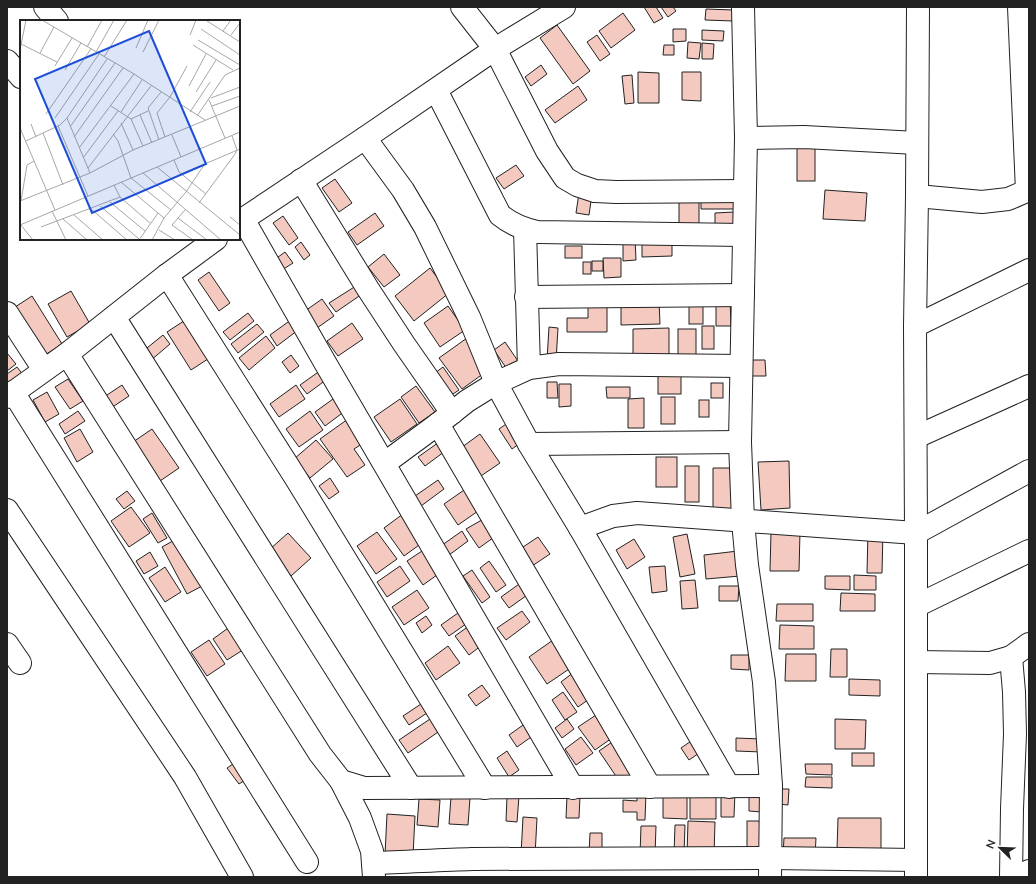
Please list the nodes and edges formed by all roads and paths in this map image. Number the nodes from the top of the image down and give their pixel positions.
1 (45, 7) edge
2 (462, 7) edge
3 (564, 7) edge
4 (743, 7) edge
5 (918, 7) edge
6 (1019, 7) edge
7 (1026, 7) edge
8 (1029, 14) edge
9 (56, 20) edge
10 (496, 49) junction
11 (7, 62) edge
12 (20, 76) edge
13 (436, 90) junction
14 (365, 138) junction
15 (746, 138) junction
16 (918, 143) junction
17 (301, 180) junction
18 (1028, 190) edge
19 (744, 191) junction
20 (917, 196) junction
21 (241, 220) edge
22 (525, 230) junction
23 (743, 235) junction
24 (215, 240) edge
25 (1029, 270) edge
26 (167, 275) junction
27 (742, 295) junction
28 (526, 297) junction
29 (7, 313) edge
30 (114, 317) junction
31 (915, 326) junction
32 (68, 354) junction
33 (741, 366) junction
34 (528, 368) junction
35 (44, 370) junction
36 (496, 383) junction
37 (1029, 386) edge
38 (10, 394) edge
39 (445, 418) junction
40 (916, 437) junction
41 (740, 442) junction
42 (529, 444) junction
43 (384, 463) junction
44 (1029, 471) edge
45 (7, 510) edge
46 (743, 521) junction
47 (580, 528) junction
48 (916, 533) junction
49 (1029, 551) edge
50 (916, 606) junction
51 (7, 644) edge
52 (1029, 644) edge
53 (1011, 657) junction
54 (916, 662) junction
55 (20, 663) dead end
56 (1022, 731) edge
57 (341, 781) junction
58 (771, 786) junction
59 (650, 787) junction
60 (729, 787) junction
61 (411, 788) junction
62 (485, 788) junction
63 (573, 788) junction
64 (1020, 805) edge
65 (307, 862) dead end
66 (770, 868) edge
67 (916, 868) edge
68 (374, 870) edge
69 (1029, 871) edge
70 (242, 877) edge
71 (1011, 877) edge
72 (1016, 877) edge

1 - 9 street
2 - 10 street
3 - 10 street
4 - 15 street
5 - 16 street
6 - 18 street
7 - 8 street
10 - 13 street
10 - 19 street
11 - 12 street
13 - 14 street
13 - 22 street
14 - 17 street
14 - 36 street
15 - 16 street
15 - 19 street
16 - 20 street
17 - 21 street
17 - 39 street
18 - 20 street
19 - 23 street
20 - 31 street
21 - 43 street
22 - 23 street
22 - 28 street
23 - 27 street
24 - 26 street
25 - 31 street
26 - 30 street
26 - 62 street
27 - 28 street
27 - 33 street
28 - 34 street
29 - 35 street
30 - 32 street
30 - 61 street
31 - 40 street
32 - 35 street
32 - 57 street
33 - 34 street
33 - 41 street
34 - 36 street
35 - 38 street
36 - 39 street
36 - 42 street
37 - 40 street
38 - 65 street
39 - 43 street
39 - 59 street
40 - 48 street
41 - 42 street
41 - 46 street
42 - 47 street
43 - 63 street
44 - 48 street
45 - 70 street
46 - 47 street
46 - 48 street
46 - 58 street
47 - 60 street
48 - 50 street
49 - 50 street
50 - 54 street
51 - 55 street
52 - 53 street
53 - 54 street
53 - 56 street
54 - 67 street
56 - 64 street
57 - 61 street
57 - 68 street
58 - 60 street
58 - 66 street
59 - 60 street
59 - 63 street
61 - 62 street
62 - 63 street
64 - 71 street
66 - 67 street
66 - 68 street
69 - 72 street

